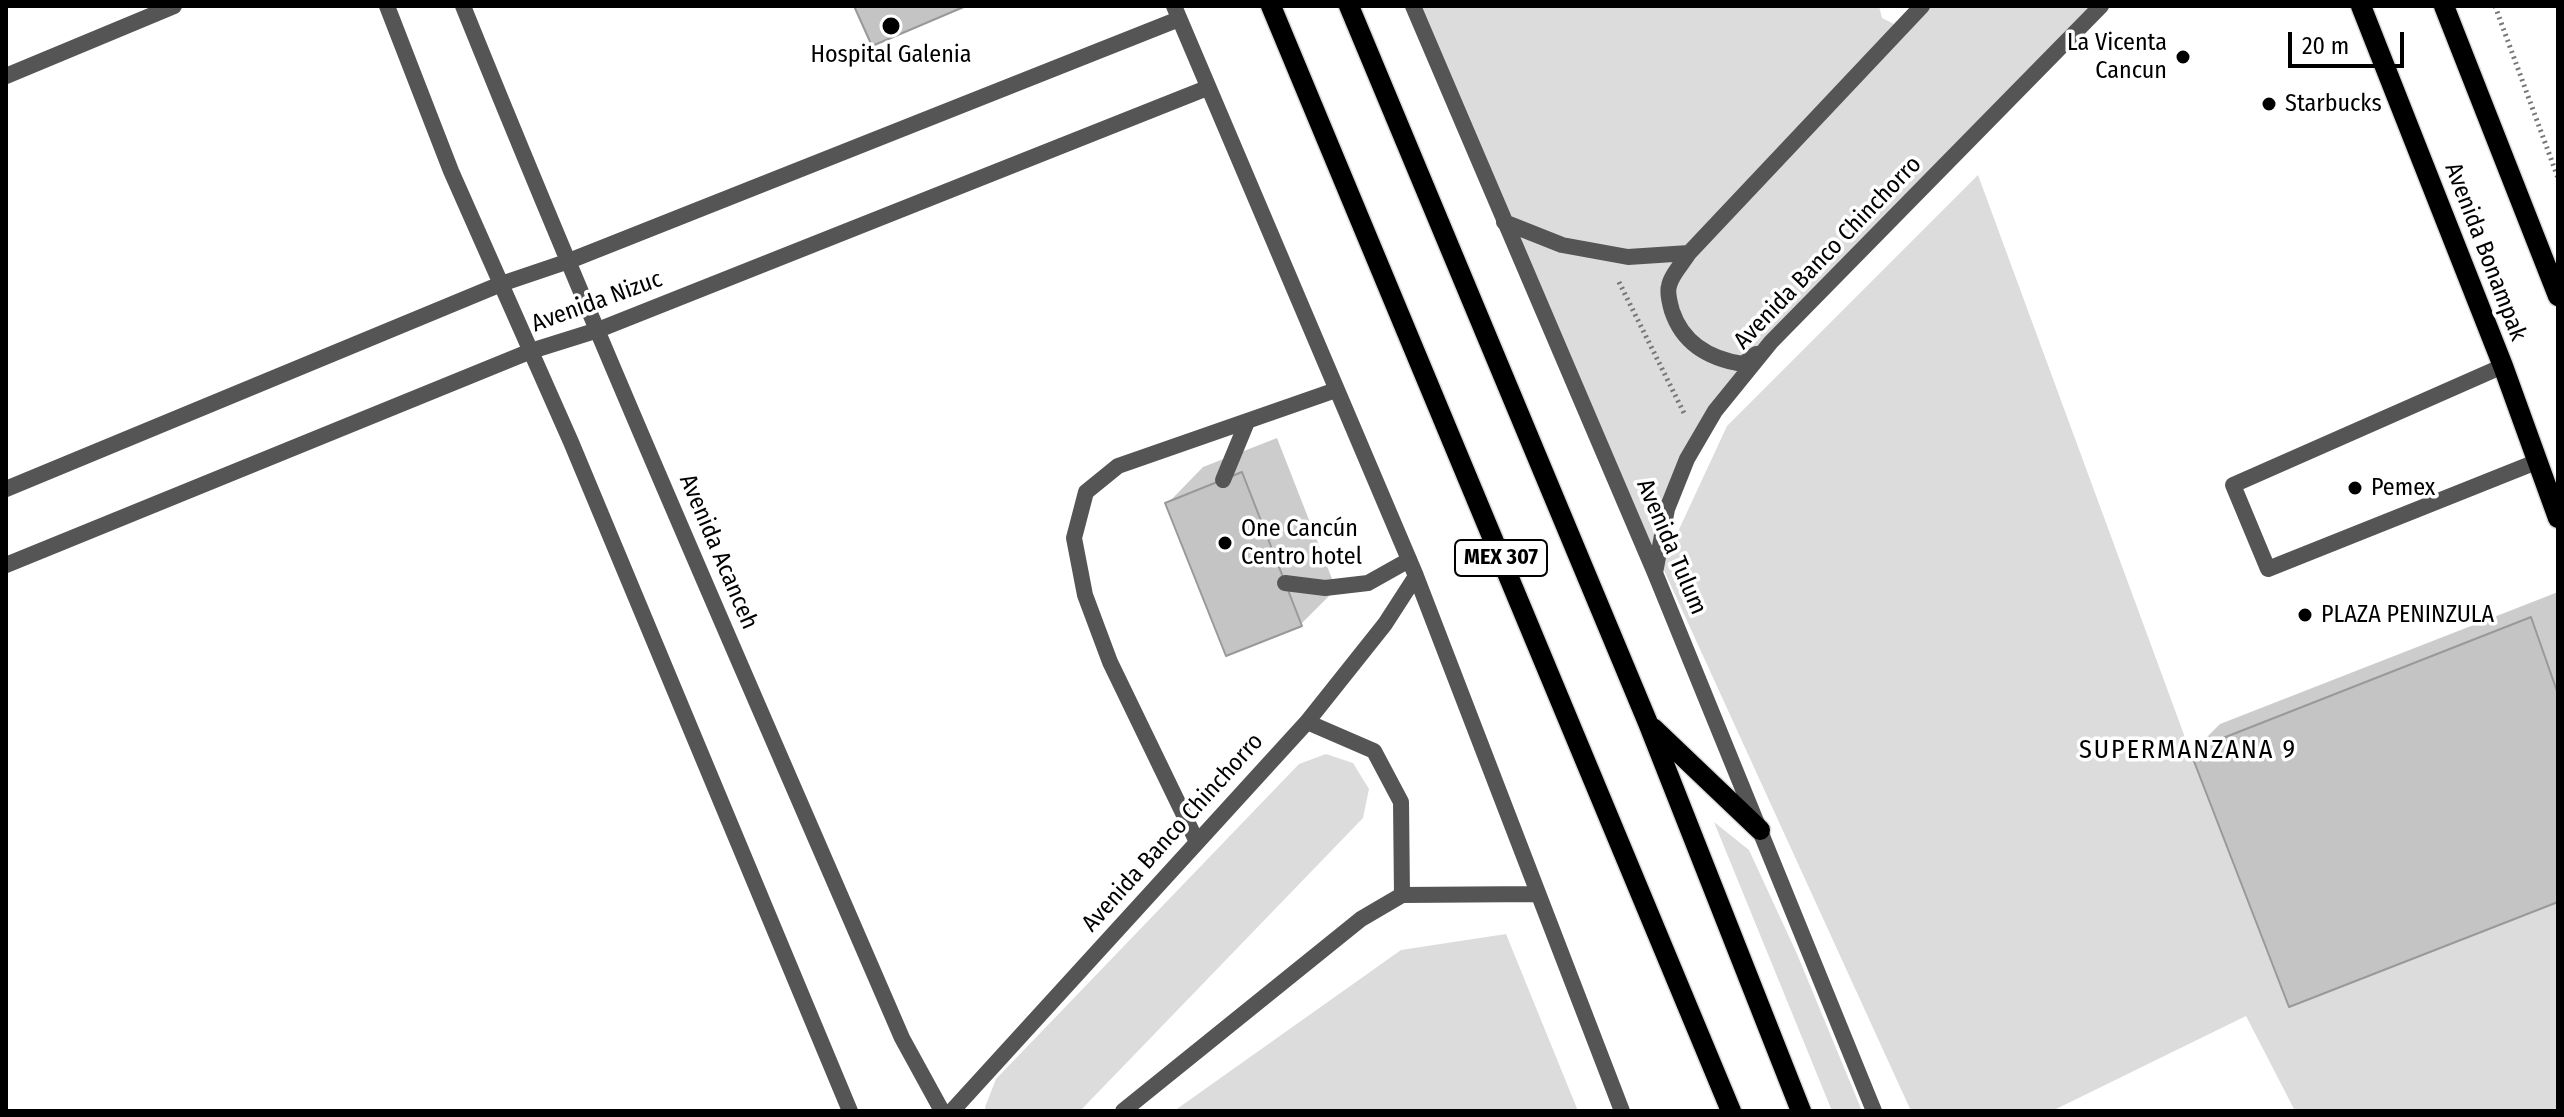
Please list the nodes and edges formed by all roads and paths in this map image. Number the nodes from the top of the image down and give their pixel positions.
1 (174, 6) edge
2 (387, 6) edge
3 (463, 6) edge
4 (1271, 6) edge
5 (1349, 6) edge
6 (1413, 6) edge
7 (1922, 6) edge
8 (2101, 6) edge
9 (2361, 6) edge
10 (2444, 6) edge
11 (2495, 6) edge
12 (1176, 12) edge
13 (6, 76) edge
14 (1207, 88) junction
15 (2558, 178) edge
16 (1504, 222) junction
17 (1604, 253) junction
18 (1689, 253) junction
19 (569, 261) junction
20 (501, 284) junction
21 (2558, 296) edge
22 (598, 330) junction
23 (1771, 342) junction
24 (531, 351) junction
25 (2503, 366) junction
26 (1336, 390) junction
27 (1247, 422) junction
28 (1698, 440) junction
29 (2536, 462) junction
30 (1223, 480) dead end
31 (6, 489) edge
32 (2558, 518) edge
33 (1409, 560) junction
34 (6, 565) edge
35 (1655, 573) junction
36 (1416, 576) junction
37 (1285, 583) dead end
38 (1307, 722) junction
39 (1648, 723) junction
40 (1760, 830) junction
41 (1197, 842) junction
42 (1538, 894) junction
43 (1402, 895) junction
44 (850, 1111) edge
45 (942, 1111) edge
46 (952, 1111) edge
47 (1123, 1111) edge
48 (1622, 1111) edge
49 (1731, 1111) edge
50 (1801, 1111) edge
51 (1874, 1111) edge

1 - 13 street
2 - 20 street
3 - 19 street, Avenida Acanceh
4 - 49 main road, MEX 307
5 - 39 main road, MEX 307
6 - 16 street, Avenida Tulum
7 - 18 street
8 - 23 street, Avenida Banco Chinchorro
9 - 25 main road, Avenida Bonampak
10 - 21 main road
11 - 15 path
12 - 14 street
12 - 19 street, Avenida Nizuc
14 - 22 street, Avenida Nizuc
14 - 26 street
16 - 17 street
16 - 35 street, Avenida Tulum
17 - 18 street
17 - 28 path
18 - 23 street
19 - 20 street, Avenida Nizuc
19 - 22 street, Avenida Acanceh
20 - 24 street
20 - 31 street, Avenida Nizuc
22 - 24 street, Avenida Nizuc
22 - 45 street, Avenida Acanceh
23 - 28 street, Avenida Banco Chinchorro
24 - 34 street, Avenida Nizuc
24 - 44 street
25 - 29 main road, Avenida Bonampak
25 - 29 street
26 - 27 street
26 - 33 street
27 - 30 street
27 - 41 street
28 - 35 street, Avenida Banco Chinchorro
29 - 32 main road, Avenida Bonampak
33 - 36 street
33 - 37 street
35 - 40 street, Avenida Tulum
36 - 38 street, Avenida Banco Chinchorro
36 - 42 street
38 - 41 street, Avenida Banco Chinchorro
38 - 43 street
39 - 40 main road
39 - 50 main road, MEX 307
40 - 51 street, Avenida Tulum
41 - 46 street, Avenida Banco Chinchorro
42 - 43 street
42 - 48 street
43 - 47 street

